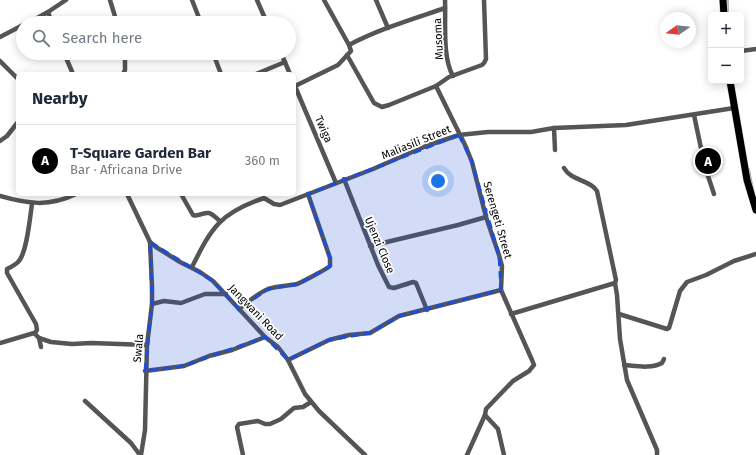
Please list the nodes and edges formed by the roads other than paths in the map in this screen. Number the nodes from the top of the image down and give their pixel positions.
1 (66, 0) edge
2 (110, 0) edge
3 (192, 0) edge
4 (257, 0) edge
5 (324, 0) edge
6 (376, 0) edge
7 (445, 0) edge
8 (484, 0) edge
9 (723, 0) edge
10 (445, 8) junction
11 (48, 12) junction
12 (724, 12) edge
13 (41, 16) edge
14 (49, 16) edge
15 (115, 16) edge
16 (199, 16) edge
17 (264, 16) edge
18 (388, 28) junction
19 (16, 29) edge
20 (0, 37) edge
21 (349, 45) junction
22 (756, 49) edge
23 (744, 51) edge
24 (347, 55) junction
25 (67, 60) edge
26 (125, 60) edge
27 (216, 60) edge
28 (0, 61) edge
29 (285, 62) joint
30 (72, 72) edge
31 (124, 72) edge
32 (220, 72) edge
33 (261, 72) edge
34 (289, 72) edge
35 (453, 76) junction
36 (16, 77) edge
37 (730, 84) edge
38 (296, 85) edge
39 (436, 86) junction
40 (296, 87) edge
41 (734, 108) junction
42 (694, 115) junction
43 (16, 125) edge
44 (554, 128) junction
45 (459, 135) junction
46 (0, 141) edge
47 (555, 150) dead end
48 (564, 168) dead end
49 (344, 179) junction
50 (336, 183) junction
51 (308, 194) junction
52 (714, 194) dead end
53 (0, 196) edge
54 (72, 196) edge
55 (128, 196) edge
56 (181, 196) edge
57 (263, 196) edge
58 (32, 204) junction
59 (755, 207) edge
60 (486, 217) junction
61 (220, 221) junction
62 (150, 242) junction
63 (370, 246) junction
64 (756, 254) edge
65 (192, 267) junction
66 (615, 283) junction
67 (501, 290) junction
68 (226, 294) junction
69 (152, 304) junction
70 (240, 309) junction
71 (427, 310) junction
72 (511, 314) junction
73 (619, 314) junction
74 (35, 333) junction
75 (265, 337) junction
76 (39, 338) junction
77 (0, 343) edge
78 (146, 345) junction
79 (40, 347) dead end
80 (664, 359) dead end
81 (288, 360) junction
82 (624, 365) junction
83 (145, 371) junction
84 (85, 401) dead end
85 (311, 402) junction
86 (485, 415) junction
87 (141, 455) edge
88 (243, 455) edge
89 (366, 455) edge
90 (466, 455) edge
91 (504, 455) edge
92 (657, 455) edge

1 - 11 street
2 - 15 street
3 - 16 street
4 - 17 street
5 - 21 street
6 - 18 street
7 - 10 street, Musoma
8 - 35 street
9 - 12 main road
10 - 18 street
10 - 35 street, Musoma
11 - 13 street
11 - 14 street
18 - 21 street
19 - 20 street
21 - 24 street
22 - 23 street
24 - 38 street
24 - 39 street
25 - 30 street
26 - 31 street
27 - 32 street
28 - 36 street
29 - 33 street
29 - 34 street
35 - 39 street
37 - 41 main road
39 - 45 street, Serengeti Street
40 - 50 street, Twiga
41 - 42 street, Maliasili Street
41 - 59 main road
42 - 44 street, Maliasili Street
42 - 52 street
43 - 46 street
44 - 45 street, Maliasili Street
44 - 47 street
45 - 49 street, Maliasili Street
45 - 60 street, Serengeti Street
48 - 66 street
49 - 50 street, Maliasili Street
49 - 63 street, Ujenzi Close
50 - 51 street, Maliasili Street
51 - 57 street, Maliasili Street
51 - 70 street
53 - 58 street
54 - 58 street
55 - 62 street
56 - 61 street
57 - 61 street, Maliasili Street
58 - 74 street
60 - 63 street
60 - 67 street, Serengeti Street
61 - 65 street, Maliasili Street
62 - 65 street, Jangwani Road
62 - 69 street, Swala
63 - 71 street, Ujenzi Close
64 - 73 street
65 - 68 street, Jangwani Road
66 - 72 street
66 - 73 street
67 - 71 street
67 - 72 street, Serengeti Street
68 - 69 street
68 - 70 street, Jangwani Road
69 - 78 street, Swala
70 - 75 street, Jangwani Road
71 - 81 street
72 - 86 street, Serengeti Street
73 - 82 street
74 - 76 street
74 - 77 street
75 - 81 street, Jangwani Road
75 - 83 street
76 - 78 street
76 - 79 street
78 - 83 street, Swala
80 - 82 street
81 - 85 street, Jangwani Road
82 - 92 street
83 - 87 street, Swala
84 - 87 street
85 - 88 street
85 - 89 street, Jangwani Road
86 - 90 street, Serengeti Street
86 - 91 street

